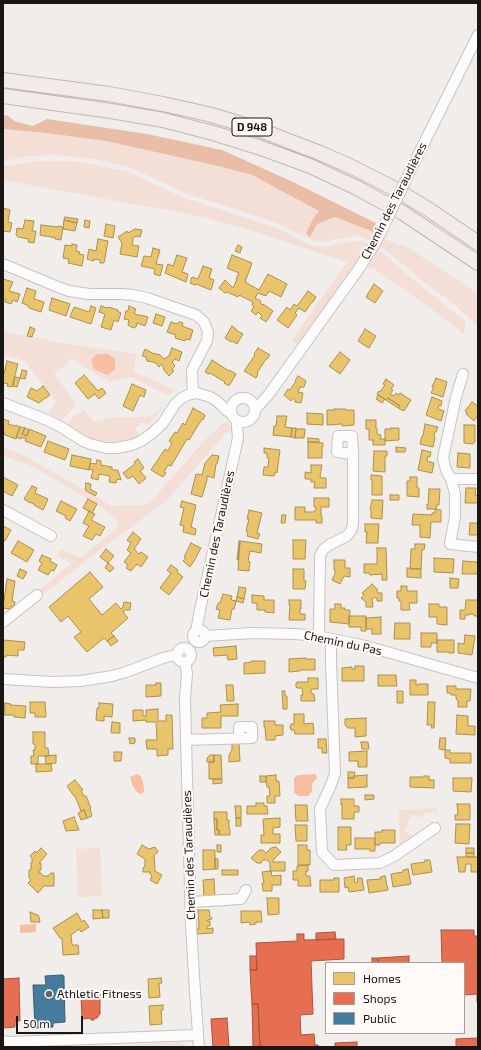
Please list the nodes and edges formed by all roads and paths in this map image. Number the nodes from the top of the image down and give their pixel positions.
1 (478, 35) edge
2 (3, 80) edge
3 (3, 96) edge
4 (478, 242) edge
5 (478, 263) edge
6 (3, 264) edge
7 (463, 374) dead end
8 (192, 394) junction
9 (217, 401) junction
10 (235, 401) junction
11 (3, 404) edge
12 (253, 406) junction
13 (234, 417) junction
14 (250, 420) junction
15 (238, 438) junction
16 (353, 454) dead end
17 (450, 479) junction
18 (478, 479) edge
19 (3, 510) edge
20 (51, 536) dead end
21 (478, 547) edge
22 (37, 595) dead end
23 (3, 622) edge
24 (318, 636) junction
25 (199, 637) junction
26 (331, 639) junction
27 (187, 655) junction
28 (478, 678) edge
29 (3, 679) edge
30 (239, 738) dead end
31 (186, 740) junction
32 (435, 828) dead end
33 (246, 890) dead end
34 (191, 902) junction
35 (198, 1035) junction
36 (3, 1041) edge
37 (104, 1043) edge
38 (199, 1047) edge

1 - 12 street, Chemin des Taraudières, bridge
2 - 4 highway, D 948
3 - 5 highway, D 948
6 - 8 street
7 - 17 street
8 - 9 street
8 - 11 street
9 - 10 street
9 - 13 street
10 - 12 street
10 - 13 street
12 - 14 street
13 - 14 street
13 - 15 street, Chemin des Taraudières
14 - 15 street, Chemin des Taraudières
15 - 25 street, Chemin des Taraudières
16 - 24 street
17 - 18 street
17 - 21 street
19 - 20 street
22 - 23 street
24 - 25 street, Chemin du Pas
24 - 26 street, Chemin du Pas
25 - 27 street, Chemin des Taraudières
26 - 28 street, Chemin du Pas
26 - 32 street
27 - 29 street
27 - 31 street, Chemin des Taraudières
30 - 31 street
31 - 34 street, Chemin des Taraudières
33 - 34 street
34 - 35 street, Chemin des Taraudières
35 - 37 street
35 - 38 street, Chemin des Taraudières
36 - 37 street

